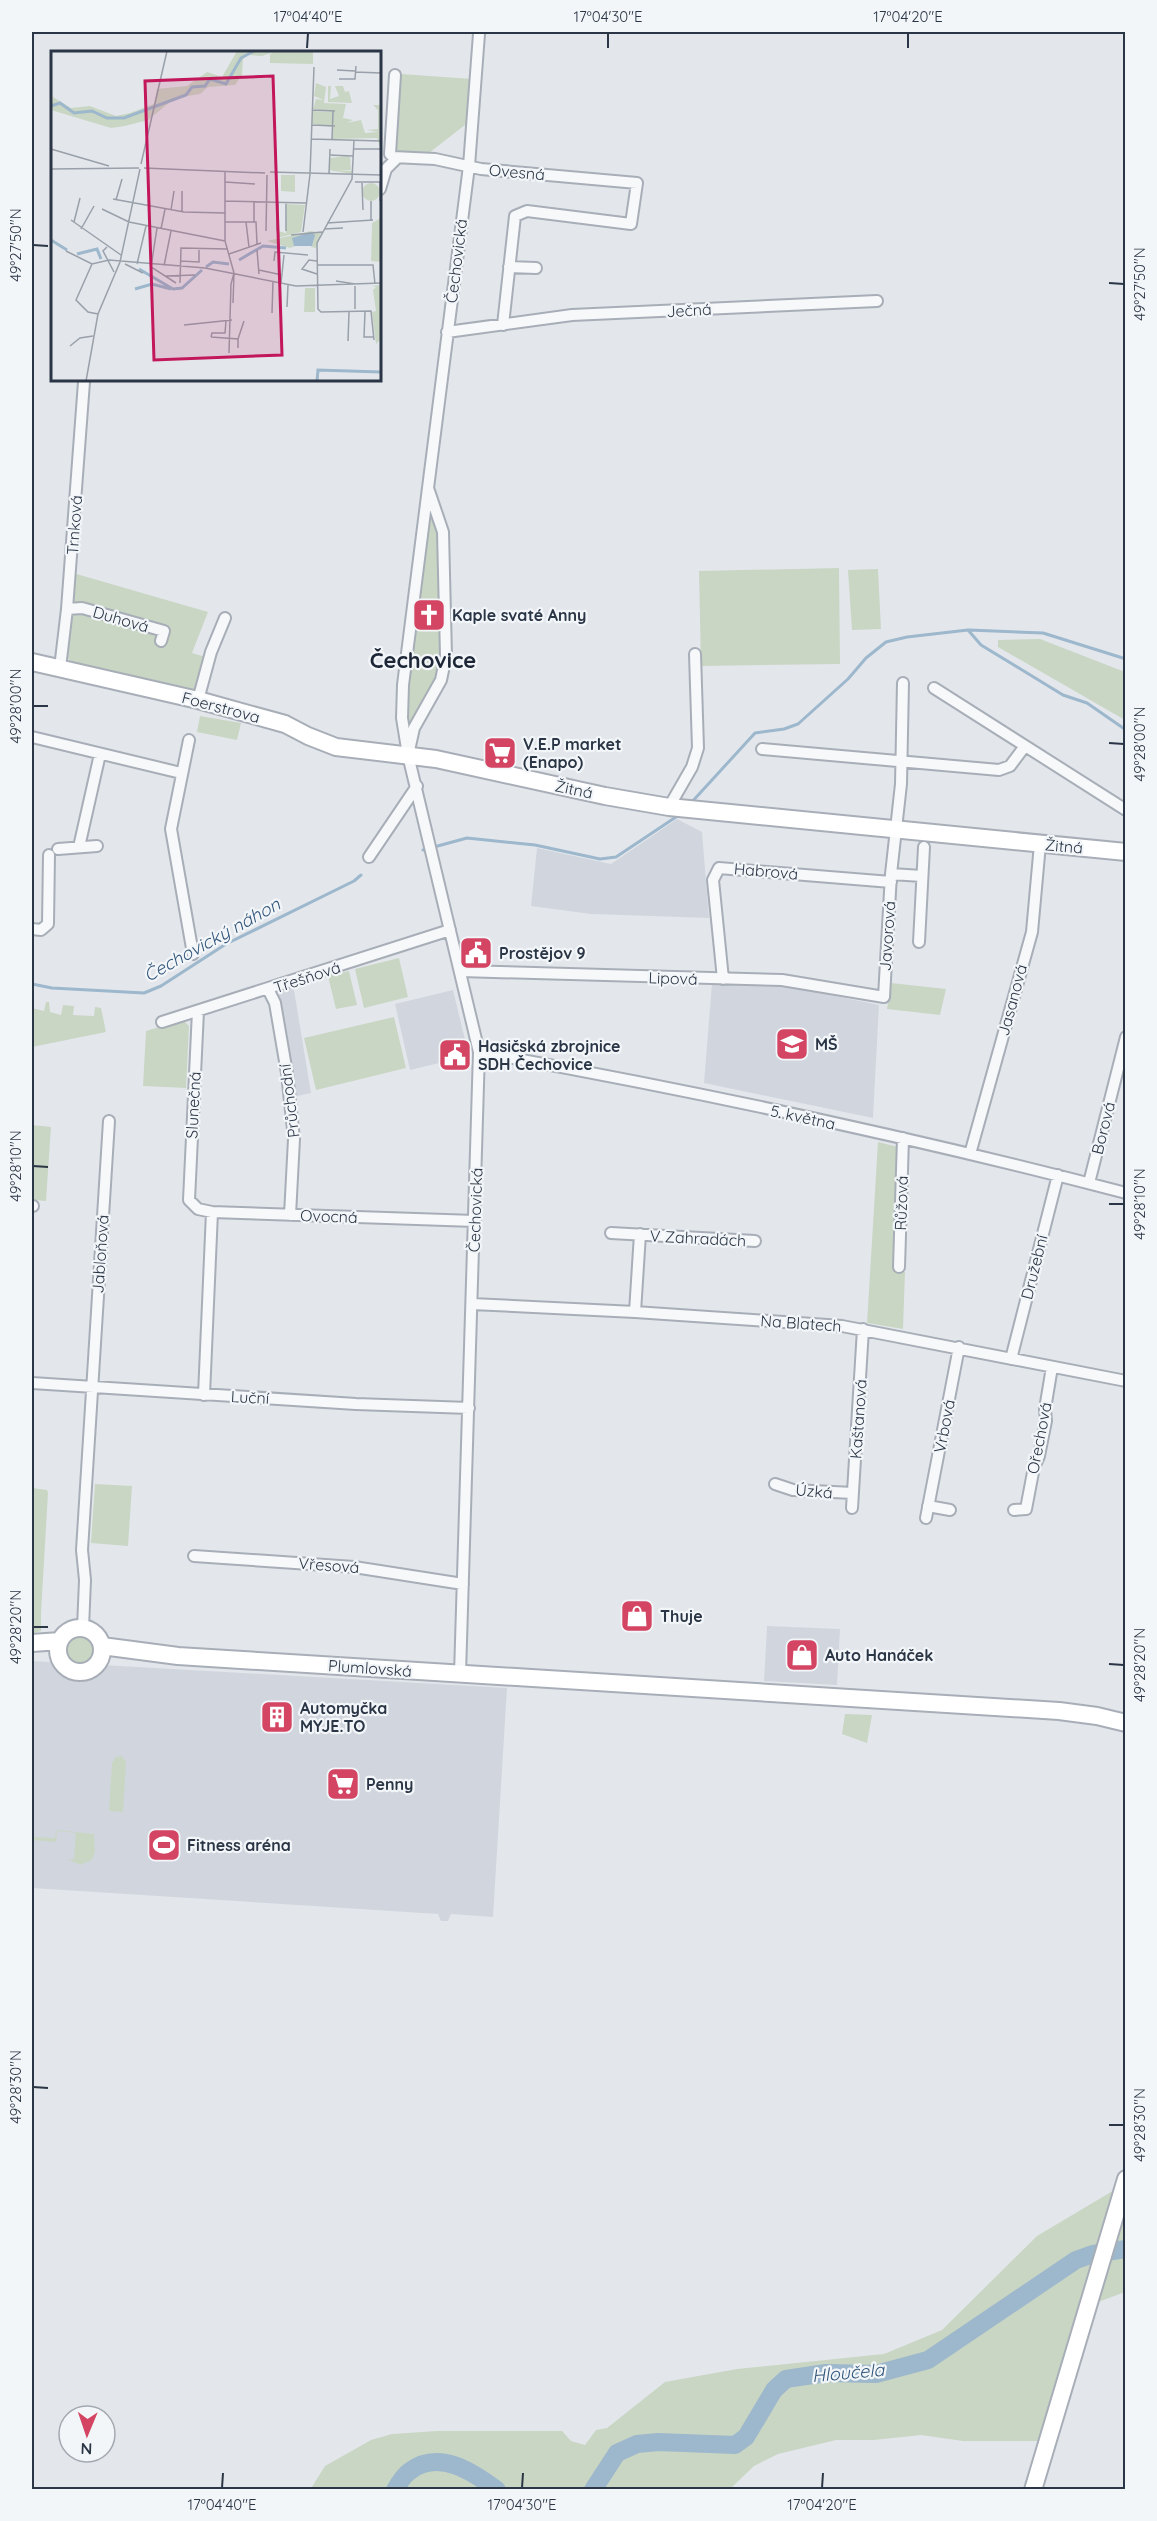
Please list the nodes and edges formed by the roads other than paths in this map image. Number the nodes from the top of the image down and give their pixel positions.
1 (479, 34) dead end
2 (395, 75) dead end
3 (395, 158) junction
4 (469, 166) junction
5 (381, 186) edge
6 (509, 267) junction
7 (536, 268) dead end
8 (877, 301) dead end
9 (502, 325) junction
10 (447, 332) junction
11 (84, 382) dead end
12 (428, 488) junction
13 (67, 609) junction
14 (225, 618) dead end
15 (161, 641) dead end
16 (695, 654) dead end
17 (32, 662) edge
18 (60, 668) junction
19 (903, 683) dead end
20 (934, 688) dead end
21 (198, 700) junction
22 (32, 738) edge
23 (189, 740) dead end
24 (1025, 746) junction
25 (762, 749) dead end
26 (100, 754) junction
27 (408, 755) junction
28 (901, 761) junction
29 (181, 773) junction
30 (417, 786) junction
31 (678, 809) junction
32 (1125, 810) edge
33 (895, 830) junction
34 (1040, 844) junction
35 (97, 846) dead end
36 (79, 847) junction
37 (924, 847) dead end
38 (1125, 852) edge
39 (369, 857) dead end
40 (922, 876) junction
41 (891, 878) junction
42 (32, 929) edge
43 (450, 930) junction
44 (919, 942) dead end
45 (193, 954) dead end
46 (461, 971) junction
47 (723, 979) junction
48 (268, 989) junction
49 (884, 997) joint
50 (198, 1011) junction
51 (162, 1022) dead end
52 (1125, 1037) edge
53 (479, 1052) junction
54 (109, 1121) dead end
55 (903, 1138) junction
56 (970, 1154) junction
57 (1058, 1175) junction
58 (1089, 1183) junction
59 (1125, 1193) edge
60 (189, 1200) joint
61 (212, 1212) junction
62 (290, 1215) junction
63 (474, 1221) junction
64 (611, 1233) dead end
65 (640, 1234) junction
66 (755, 1241) dead end
67 (899, 1267) dead end
68 (472, 1304) junction
69 (635, 1312) junction
70 (863, 1329) junction
71 (959, 1347) junction
72 (1011, 1359) junction
73 (1052, 1367) junction
74 (1125, 1381) edge
75 (32, 1383) edge
76 (91, 1388) junction
77 (204, 1395) junction
78 (469, 1408) junction
79 (775, 1484) dead end
80 (853, 1493) junction
81 (928, 1506) junction
82 (852, 1508) dead end
83 (1014, 1509) dead end
84 (1026, 1509) junction
85 (950, 1510) dead end
86 (1037, 1513) dead end
87 (926, 1518) dead end
88 (194, 1556) dead end
89 (463, 1584) junction
90 (83, 1628) junction
91 (32, 1643) edge
92 (59, 1648) junction
93 (32, 1652) edge
94 (102, 1652) junction
95 (460, 1674) junction
96 (1125, 1723) edge
97 (1125, 2179) edge
98 (1033, 2490) edge

1 - 4 street, Čechovická
2 - 3 street
3 - 4 street, Ovesná
3 - 5 street
4 - 6 street, Ovesná
4 - 10 street, Čechovická
6 - 7 street
6 - 9 street
8 - 9 street, Ječná
9 - 10 street, Ječná
10 - 12 street, Čechovická
11 - 13 street, Trnková
12 - 27 street, Čechovická
12 - 27 street, Čechovická
13 - 15 street, Duhová
13 - 18 street, Trnková
14 - 21 street
16 - 31 street
17 - 18 street, Foerstrova
18 - 21 street, Foerstrova
19 - 28 street
20 - 24 street
21 - 27 street, Foerstrova
22 - 26 street
23 - 29 street
24 - 28 street
24 - 32 street
25 - 28 street
26 - 29 street
26 - 36 street
27 - 30 street, Čechovická
27 - 31 street, Žitná
28 - 33 street
29 - 45 street
30 - 39 street
30 - 43 street, Čechovická
31 - 33 street, Žitná
33 - 34 street, Žitná
33 - 41 street, Javorová
34 - 38 street, Žitná
34 - 56 street, Jasanová
35 - 36 street
36 - 42 street
37 - 40 street, Javorová
40 - 41 street
40 - 44 street, Javorová
41 - 47 street, Habrová
41 - 49 street, Javorová
43 - 46 street, Čechovická
43 - 48 street, Třešňová
46 - 47 street, Lipová
46 - 53 street, Čechovická
47 - 49 street, Lipová
48 - 50 street, Třešňová
48 - 62 street, Průchodní
50 - 51 street, Třešňová
50 - 60 street, Slunečná
52 - 58 street, Borová
53 - 55 street, 5. května
53 - 63 street, Čechovická
54 - 76 street, Jabloňová
55 - 56 street, 5. května
55 - 67 street, Růžová
56 - 57 street, 5. května
57 - 58 street, 5. května
57 - 72 street, Družební
58 - 59 street, 5. května
60 - 61 street, Ovocná
61 - 62 street, Ovocná
61 - 77 street
62 - 63 street, Ovocná
63 - 68 street, Čechovická
64 - 65 street, V Zahradách
65 - 66 street, V Zahradách
65 - 69 street, V Zahradách
68 - 69 street, Na Blatech
68 - 78 street, Čechovická
69 - 70 street, Na Blatech
70 - 71 street, Na Blatech
70 - 80 street, Kaštanová
71 - 72 street, Na Blatech
71 - 81 street, Vrbová
72 - 73 street, Na Blatech
73 - 74 street, Na Blatech
73 - 84 street, Ořechová
75 - 76 street, Luční
76 - 77 street, Luční
76 - 90 street
77 - 78 street, Luční
78 - 89 street, Čechovická
79 - 80 street, Úzká
80 - 82 street, Kaštanová
81 - 85 street
81 - 87 street, Vrbová
83 - 84 street
84 - 86 street
88 - 89 street, Vřesová
89 - 95 street, Čechovická
90 - 92 street
90 - 94 street
91 - 92 street
92 - 93 street, Plumlovská
92 - 94 street, Plumlovská
94 - 95 street, Plumlovská
95 - 96 street, Plumlovská
97 - 98 street

